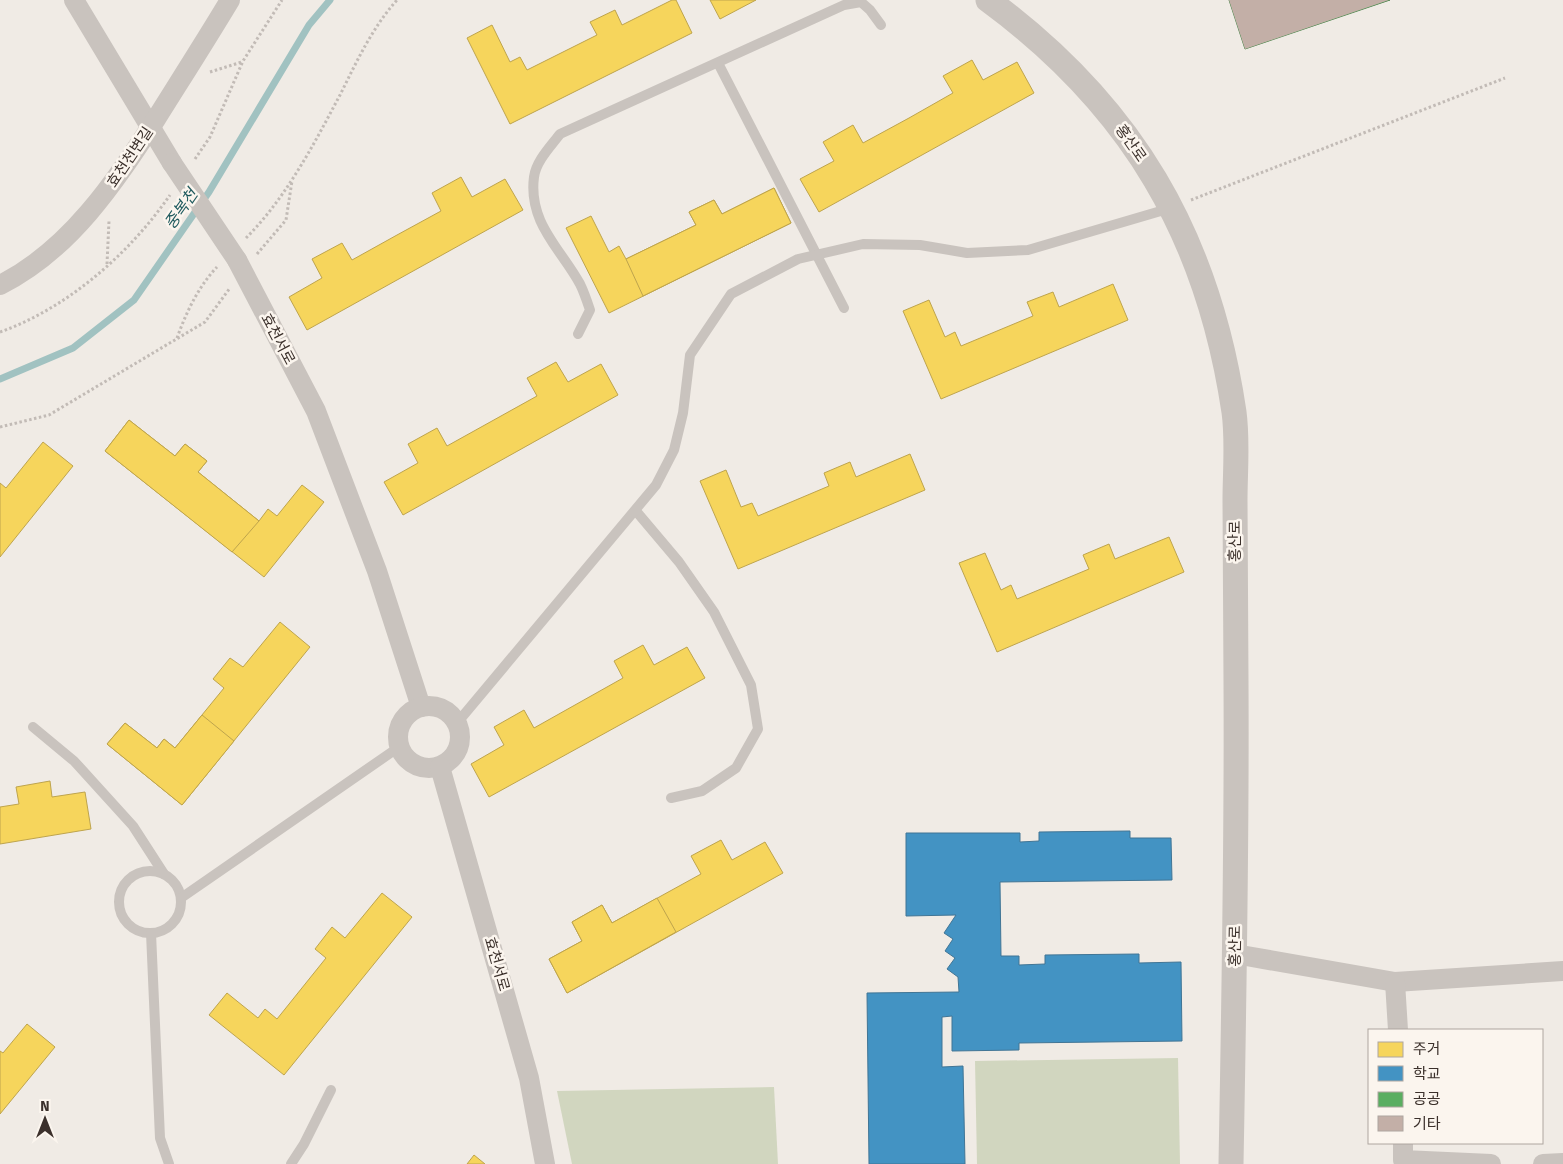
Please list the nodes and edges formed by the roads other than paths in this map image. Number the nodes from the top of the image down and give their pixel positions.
1 (74, 0) edge
2 (230, 0) edge
3 (988, 0) edge
4 (881, 25) dead end
5 (718, 63) junction
6 (149, 128) junction
7 (1172, 207) junction
8 (819, 254) junction
9 (0, 285) edge
10 (844, 308) dead end
11 (578, 334) dead end
12 (636, 511) junction
13 (421, 707) junction
14 (457, 723) junction
15 (34, 727) dead end
16 (399, 747) junction
17 (440, 767) junction
18 (671, 798) dead end
19 (164, 874) junction
20 (181, 898) junction
21 (151, 933) junction
22 (1234, 954) junction
23 (1563, 971) edge
24 (1395, 982) junction
25 (1398, 1029) edge
26 (331, 1090) dead end
27 (1403, 1144) edge
28 (1563, 1163) edge
29 (168, 1164) edge
30 (291, 1164) edge
31 (545, 1164) edge
32 (1231, 1164) edge
33 (1491, 1164) edge
34 (1543, 1164) edge

1 - 6 street, 효천서로
2 - 6 street, 효천천변길
3 - 7 street, 홍산로
4 - 5 lane
5 - 8 lane
5 - 11 lane
6 - 9 street, 효천천변길
6 - 13 street, 효천서로, bridge
7 - 8 lane
7 - 22 street, 홍산로
8 - 10 lane
8 - 12 lane
12 - 14 lane
12 - 18 lane
13 - 14 street
13 - 16 street
14 - 17 street
15 - 19 lane
16 - 17 street
16 - 20 lane
17 - 31 street, 효천서로
19 - 20 lane
19 - 21 lane
20 - 21 lane
21 - 29 lane
22 - 24 street
22 - 32 street, 홍산로
23 - 24 street
24 - 25 street
26 - 30 lane
27 - 33 street
28 - 34 street

